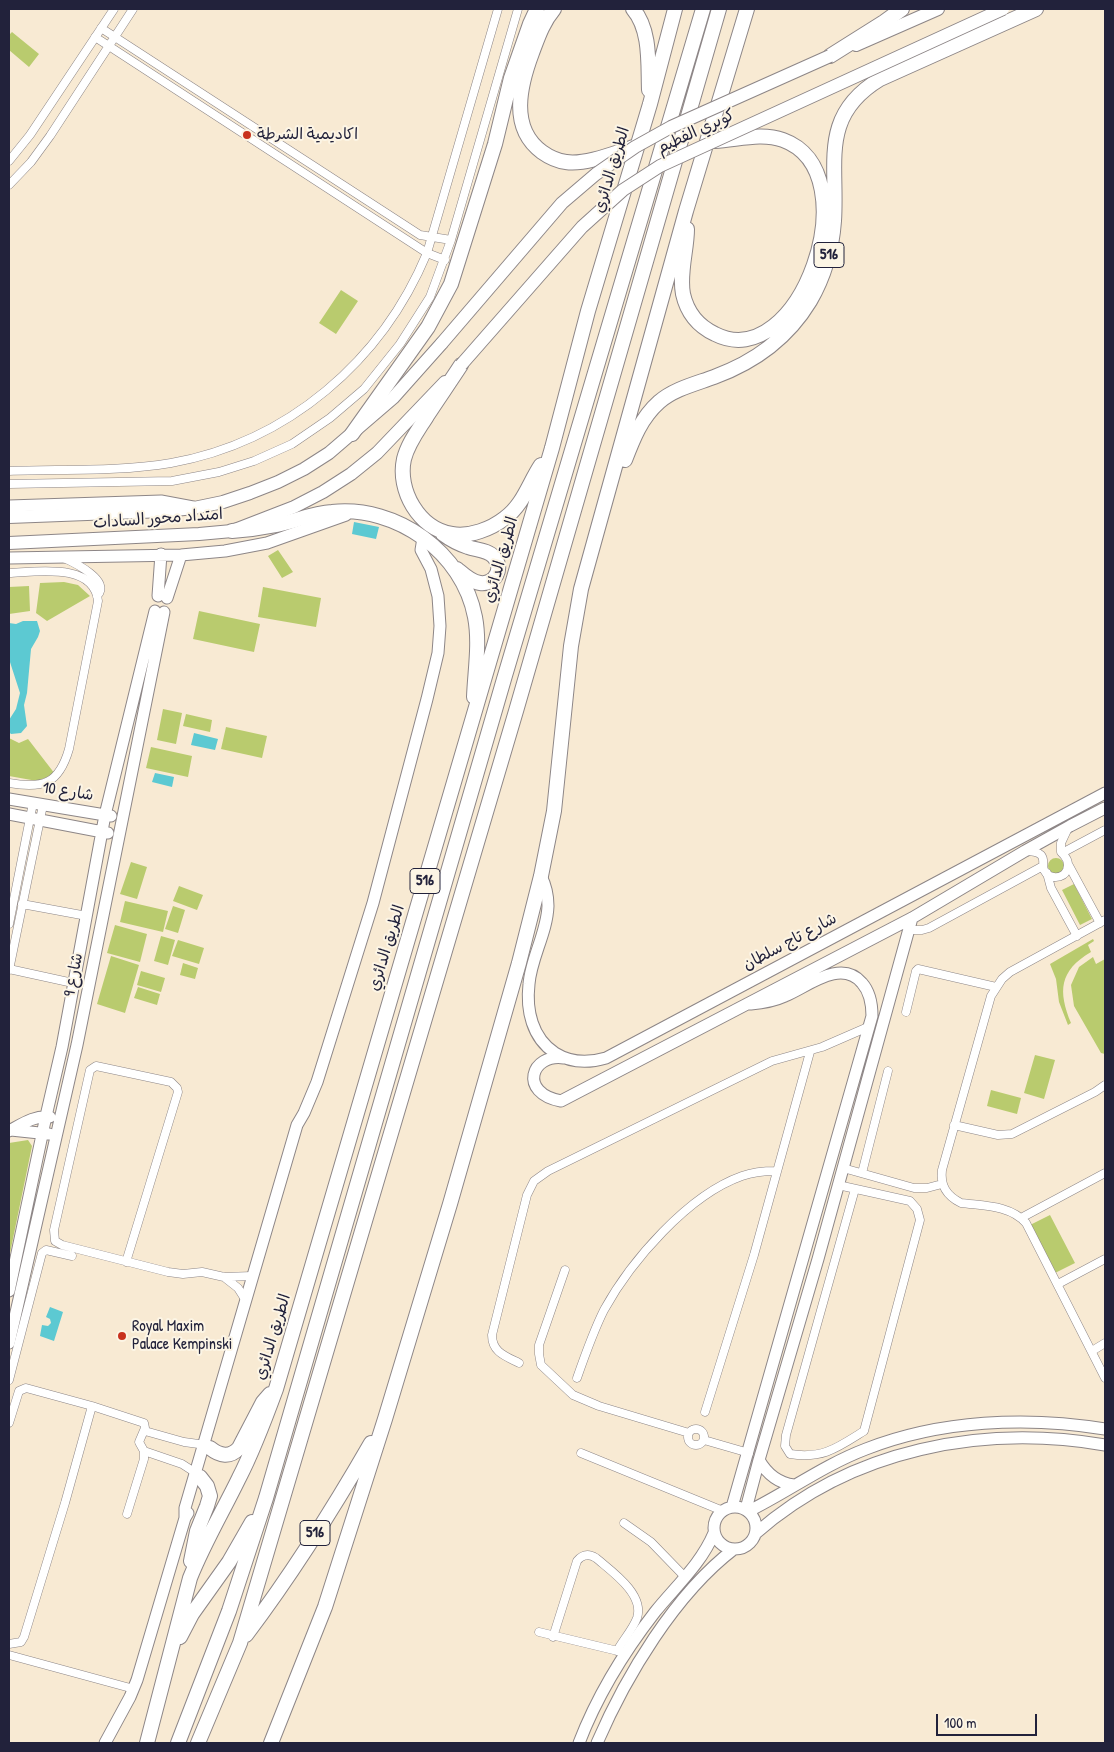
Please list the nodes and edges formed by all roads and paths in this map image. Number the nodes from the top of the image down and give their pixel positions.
1 (114, 9) edge
2 (133, 9) edge
3 (498, 9) edge
4 (518, 9) edge
5 (537, 9) edge
6 (554, 9) edge
7 (633, 9) edge
8 (675, 9) edge
9 (702, 9) edge
10 (719, 9) edge
11 (902, 9) edge
12 (938, 9) edge
13 (1002, 9) edge
14 (1036, 9) edge
15 (746, 12) edge
16 (101, 28) junction
17 (95, 37) junction
18 (114, 37) junction
19 (109, 46) junction
20 (830, 56) junction
21 (650, 104) junction
22 (713, 142) junction
23 (635, 147) junction
24 (9, 162) edge
25 (9, 185) edge
26 (686, 211) junction
27 (432, 237) junction
28 (451, 240) junction
29 (427, 253) junction
30 (445, 260) junction
31 (442, 343) joint
32 (461, 365) junction
33 (352, 434) junction
34 (552, 448) junction
35 (9, 471) edge
36 (9, 484) edge
37 (9, 506) edge
38 (194, 508) junction
39 (368, 513) junction
40 (601, 516) junction
41 (9, 517) edge
42 (437, 529) junction
43 (232, 531) junction
44 (423, 538) junction
45 (9, 543) edge
46 (161, 554) junction
47 (181, 555) junction
48 (60, 556) junction
49 (9, 558) edge
50 (454, 567) junction
51 (9, 572) edge
52 (97, 596) junction
53 (472, 723) junction
54 (120, 754) junction
55 (135, 757) junction
56 (9, 783) edge
57 (1105, 793) edge
58 (9, 799) edge
59 (38, 804) junction
60 (1105, 808) edge
61 (9, 814) edge
62 (105, 815) junction
63 (122, 818) junction
64 (35, 819) junction
65 (1070, 826) junction
66 (1105, 830) edge
67 (102, 832) junction
68 (119, 835) junction
69 (1025, 851) junction
70 (1062, 853) junction
71 (1068, 864) junction
72 (1043, 866) junction
73 (1047, 874) junction
74 (541, 876) junction
75 (22, 904) junction
76 (87, 916) junction
77 (1103, 922) edge
78 (9, 924) edge
79 (910, 924) junction
80 (1077, 936) junction
81 (9, 970) edge
82 (73, 983) junction
83 (996, 987) junction
84 (744, 1004) junction
85 (906, 1012) dead end
86 (868, 1027) junction
87 (63, 1042) junction
88 (76, 1045) junction
89 (810, 1052) junction
90 (564, 1058) junction
91 (888, 1071) dead end
92 (1105, 1086) edge
93 (304, 1113) junction
94 (46, 1116) junction
95 (60, 1118) junction
96 (954, 1125) junction
97 (10, 1130) edge
98 (42, 1132) junction
99 (56, 1136) junction
100 (36, 1164) junction
101 (49, 1167) junction
102 (843, 1168) junction
103 (776, 1171) junction
104 (862, 1173) junction
105 (1105, 1173) edge
106 (942, 1184) junction
107 (838, 1185) junction
108 (855, 1189) junction
109 (1021, 1218) junction
110 (72, 1256) dead end
111 (1105, 1259) edge
112 (126, 1262) junction
113 (565, 1270) dead end
114 (252, 1276) junction
115 (224, 1277) junction
116 (1058, 1284) junction
117 (9, 1291) edge
118 (248, 1300) junction
119 (9, 1343) edge
120 (1105, 1343) edge
121 (1092, 1350) junction
122 (519, 1363) dead end
123 (577, 1378) dead end
124 (1105, 1378) edge
125 (9, 1380) edge
126 (276, 1389) junction
127 (92, 1406) junction
128 (705, 1412) dead end
129 (385, 1419) junction
130 (9, 1423) edge
131 (1105, 1429) edge
132 (145, 1430) junction
133 (1105, 1445) edge
134 (207, 1446) junction
135 (144, 1451) junction
136 (581, 1453) dead end
137 (749, 1453) junction
138 (759, 1460) junction
139 (198, 1475) junction
140 (794, 1485) junction
141 (266, 1498) junction
142 (728, 1509) junction
143 (748, 1510) junction
144 (127, 1514) dead end
145 (624, 1523) dead end
146 (714, 1533) junction
147 (756, 1533) junction
148 (734, 1549) junction
149 (685, 1577) junction
150 (190, 1578) junction
151 (539, 1632) dead end
152 (553, 1637) junction
153 (9, 1644) edge
154 (240, 1644) junction
155 (621, 1652) junction
156 (9, 1655) edge
157 (168, 1661) junction
158 (134, 1689) junction
159 (105, 1743) edge
160 (147, 1743) edge
161 (178, 1743) edge
162 (198, 1743) edge
163 (271, 1743) edge
164 (579, 1743) edge
165 (596, 1743) edge

1 - 16 street
2 - 18 street
3 - 27 street
4 - 28 street
5 - 33 highway
6 - 23 highway
7 - 21 highway, 516
8 - 21 highway, الطريق الدائري / 516
9 - 141 highway, 516
10 - 154 highway, 516
11 - 20 highway
12 - 20 main road, كوبري الفطيم
13 - 22 main road, كوبري الفطيم, bridge
14 - 40 highway, 516
15 - 26 highway, 516
16 - 17 street
16 - 18 street
17 - 19 street
17 - 24 street
18 - 19 street
18 - 27 street
19 - 25 street
19 - 29 street
20 - 23 main road, كوبري الفطيم, bridge
21 - 34 highway, الطريق الدائري / 516
22 - 26 highway, 516
22 - 32 main road, كوبري الفطيم, bridge
23 - 31 main road, كوبري الفطيم, bridge
26 - 40 highway, 516
27 - 28 street
27 - 29 street
28 - 30 street
29 - 30 street
29 - 35 street
30 - 36 street
31 - 33 main road, امتداد محور السادات
32 - 42 highway, 516
32 - 43 main road, امتداد محور السادات
33 - 38 main road, امتداد محور السادات
34 - 42 highway, 516
34 - 53 highway, الطريق الدائري / 516
37 - 38 street
38 - 41 main road, امتداد محور السادات
39 - 43 highway, 516
39 - 44 highway, 516
39 - 47 street
40 - 74 highway, 516
42 - 50 highway
43 - 45 main road, امتداد محور السادات
44 - 50 highway, 516
44 - 93 street
46 - 47 street
46 - 47 street
46 - 48 street
48 - 49 street
48 - 52 street
50 - 53 highway, 516
51 - 52 street
52 - 56 street
53 - 126 highway, الطريق الدائري / 516
54 - 55 street
54 - 55 street, شارع 9
54 - 62 street, شارع 9
55 - 63 street, شارع 9
57 - 90 street, شارع تاج سلطان
58 - 59 street, شارع 10
59 - 62 street, شارع 10
59 - 64 street
60 - 65 street, شارع تاج سلطان
61 - 64 street, شارع 10
62 - 63 street, شارع 10
62 - 67 street, شارع 9
63 - 68 street, شارع 9
64 - 67 street, شارع 10
64 - 75 street
64 - 78 street
65 - 69 street, شارع تاج سلطان
65 - 70 street
66 - 70 street
67 - 68 street, شارع 10
67 - 76 street, شارع 9
68 - 88 street, شارع 9
69 - 72 street
69 - 79 street, شارع تاج سلطان
70 - 71 street
71 - 73 street
71 - 77 street
72 - 73 street
72 - 79 street
73 - 80 street
74 - 90 street, شارع تاج سلطان
74 - 129 highway, 516
75 - 76 street
75 - 81 street
76 - 82 street, شارع 9
77 - 80 street
79 - 84 street, شارع تاج سلطان
79 - 102 street
80 - 83 street
81 - 82 street
82 - 87 street, شارع 9
83 - 85 street
83 - 96 street
84 - 86 street
84 - 90 street, شارع تاج سلطان
86 - 89 street
86 - 137 street
87 - 88 street
87 - 94 street, شارع 9
88 - 95 street, شارع 9
89 - 103 street
89 - 122 street
91 - 104 street
92 - 96 street
93 - 114 street
93 - 118 street
94 - 95 street
94 - 97 street
94 - 98 street, شارع 9
95 - 99 street, شارع 9
96 - 106 street
97 - 98 street
98 - 99 street
98 - 100 street, شارع 9
99 - 101 street, شارع 9
100 - 101 street
100 - 117 street, شارع 9
101 - 119 street, شارع 9
102 - 104 street
102 - 107 street
103 - 123 street
103 - 128 street
104 - 106 street
105 - 109 street
106 - 109 street
107 - 108 street
107 - 138 street
108 - 108 street
109 - 116 street
110 - 125 street
111 - 116 street
112 - 112 street
112 - 115 street
113 - 137 street
114 - 115 street
114 - 118 street
115 - 118 street
116 - 121 street
118 - 134 street
120 - 121 street
121 - 124 street
126 - 134 highway
126 - 150 highway, الطريق الدائري / 516
127 - 130 street
127 - 132 street
127 - 153 street
129 - 154 highway, 516
129 - 163 highway, 516
131 - 140 street
132 - 134 street
132 - 135 street
133 - 147 street
134 - 139 street
135 - 139 street
135 - 144 street
136 - 142 street
137 - 142 street
138 - 140 street
138 - 143 street
139 - 150 highway
139 - 158 street
140 - 143 street
141 - 157 highway, 516
141 - 161 highway, 516
142 - 143 street
142 - 146 street
143 - 147 street
145 - 149 street
146 - 148 street
146 - 149 street
147 - 148 street
148 - 165 street
149 - 155 street
150 - 157 highway, الطريق الدائري / 516
151 - 152 street
152 - 155 street
152 - 155 street
154 - 162 highway, 516
155 - 164 street
156 - 158 street
157 - 160 highway, الطريق الدائري / 516
158 - 159 street

